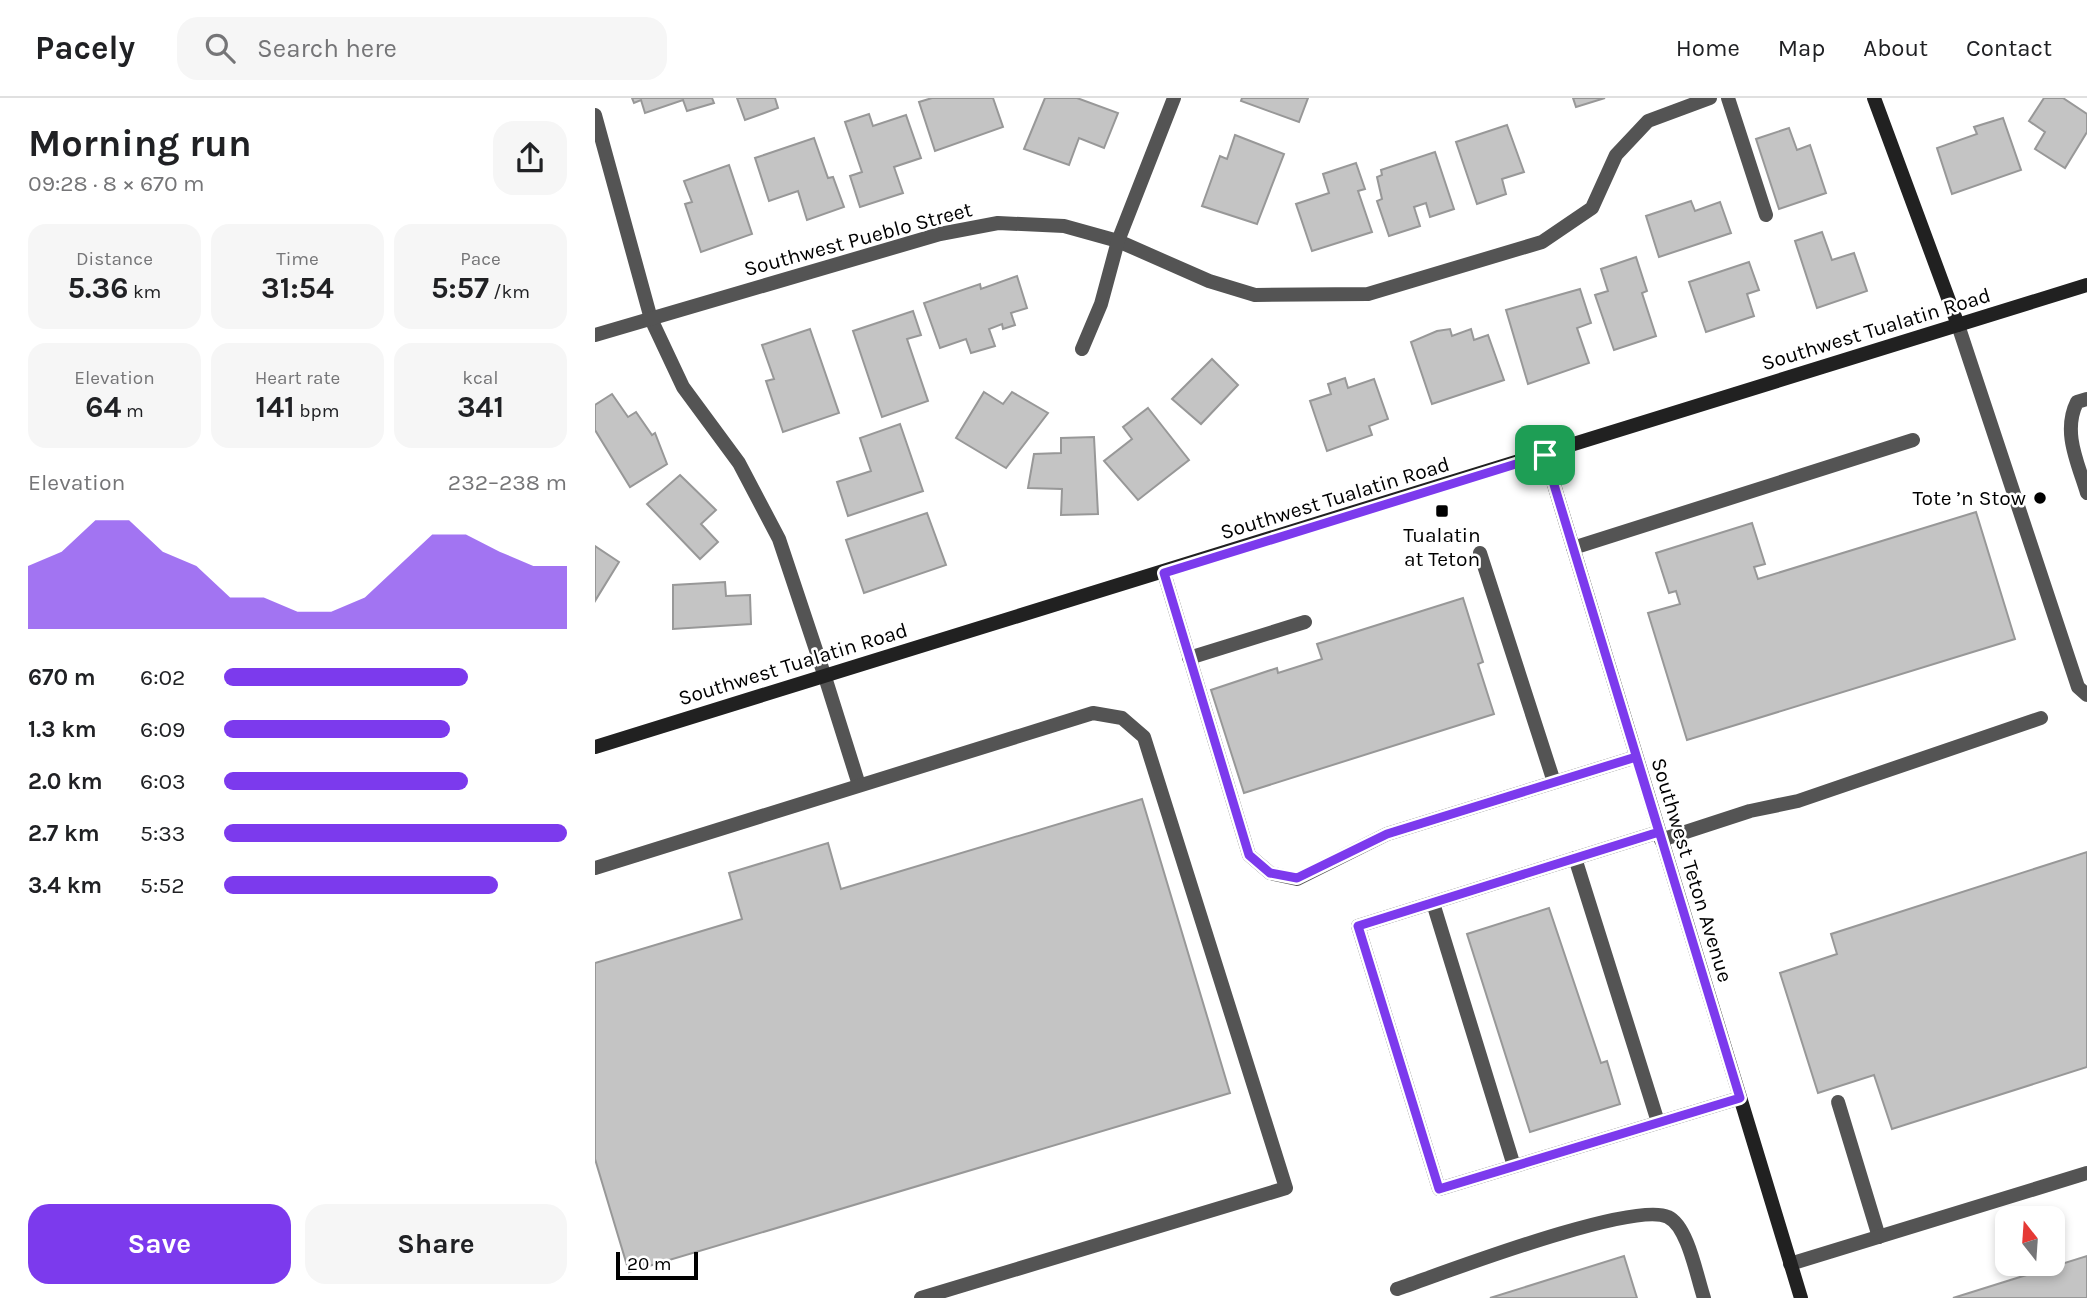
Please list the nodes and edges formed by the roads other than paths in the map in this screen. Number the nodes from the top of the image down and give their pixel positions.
1 (1174, 98) edge
2 (1710, 98) edge
3 (1728, 98) edge
4 (1874, 98) edge
5 (595, 115) edge
6 (1766, 215) dead end
7 (1118, 241) junction
8 (2087, 285) edge
9 (652, 319) junction
10 (1958, 325) junction
11 (595, 335) edge
12 (1082, 349) dead end
13 (2087, 398) edge
14 (1913, 440) dead end
15 (1545, 455) junction
16 (2087, 493) edge
17 (1573, 548) junction
18 (1481, 553) dead end
19 (1164, 573) junction
20 (1305, 622) dead end
21 (1189, 658) junction
22 (825, 677) junction
23 (2087, 695) edge
24 (2041, 718) dead end
25 (595, 747) edge
26 (1636, 757) junction
27 (1554, 782) junction
28 (859, 785) junction
29 (1660, 836) junction
30 (1575, 858) junction
31 (595, 868) edge
32 (1433, 903) junction
33 (1740, 1098) junction
34 (1838, 1102) dead end
35 (1658, 1122) junction
36 (1514, 1166) junction
37 (2087, 1173) edge
38 (1879, 1237) junction
39 (1790, 1264) junction
40 (1397, 1289) dead end
41 (921, 1298) edge
42 (1704, 1298) edge
43 (1801, 1298) edge

1 - 7 street
2 - 7 street, Southwest Pueblo Street
3 - 6 street
4 - 10 main road
5 - 9 street
7 - 9 street, Southwest Pueblo Street
7 - 12 street
8 - 10 main road, Southwest Tualatin Road
9 - 11 street, Southwest Pueblo Street
9 - 22 street
10 - 15 main road, Southwest Tualatin Road
10 - 23 street
13 - 16 street
14 - 17 street
15 - 17 main road, Southwest Teton Avenue
15 - 19 main road, Southwest Tualatin Road
17 - 26 main road, Southwest Teton Avenue
18 - 27 street
19 - 21 street
19 - 22 main road, Southwest Tualatin Road
20 - 21 street
21 - 27 street
22 - 25 main road, Southwest Tualatin Road
22 - 28 street
24 - 29 street
26 - 27 street
26 - 29 main road, Southwest Teton Avenue
28 - 31 street
28 - 41 street
29 - 30 street
29 - 33 main road, Southwest Teton Avenue
30 - 32 street
30 - 35 street
32 - 36 street
32 - 36 street
33 - 35 street
33 - 39 main road, Southwest Teton Avenue
34 - 38 street
35 - 36 street
37 - 38 street
38 - 39 street
39 - 43 main road, Southwest Teton Avenue
40 - 42 street

